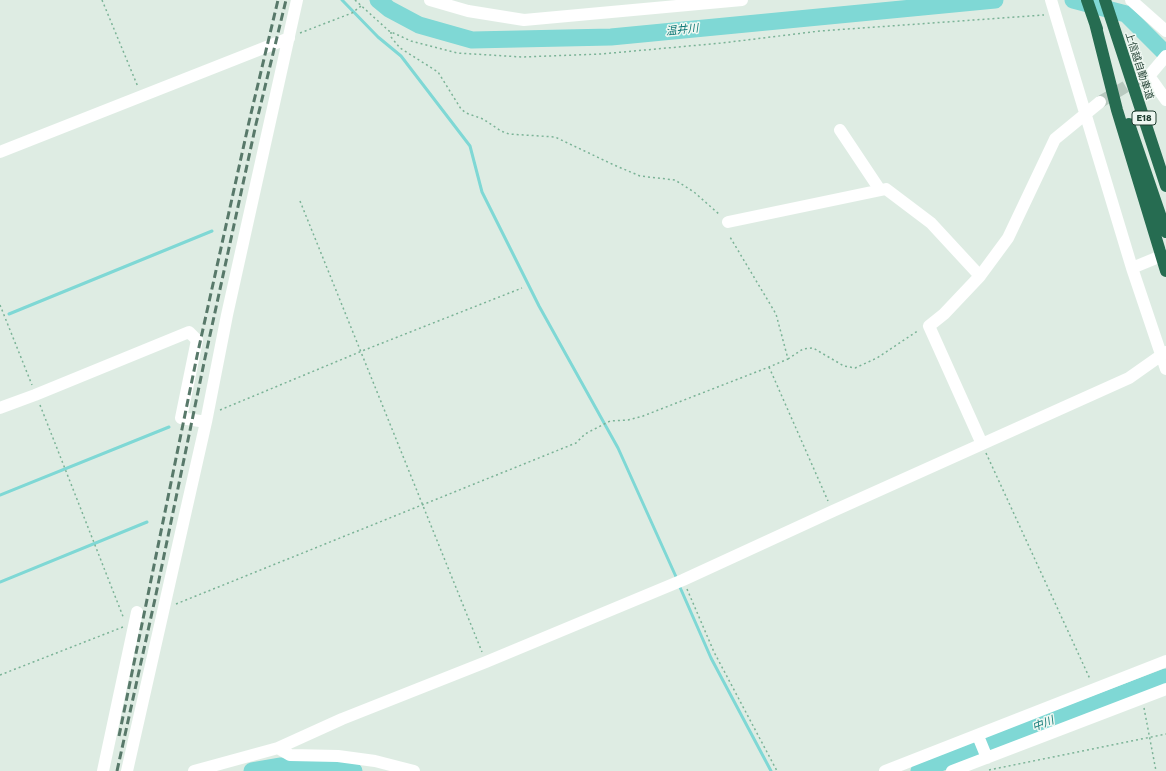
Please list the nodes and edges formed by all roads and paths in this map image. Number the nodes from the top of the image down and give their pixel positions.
1 (102, 0) edge
2 (297, 0) edge
3 (355, 0) edge
4 (430, 0) edge
5 (742, 0) edge
6 (1087, 0) edge
7 (1105, 0) edge
8 (1131, 0) edge
9 (361, 6) junction
10 (1054, 8) edge
11 (1095, 23) junction
12 (1166, 31) edge
13 (391, 32) junction
14 (289, 38) junction
15 (1166, 56) edge
16 (142, 97) junction
17 (1166, 100) edge
18 (1100, 102) tunnel mouth
19 (1084, 114) junction
20 (840, 130) dead end
21 (0, 152) edge
22 (1166, 186) edge
23 (880, 190) junction
24 (300, 201) dead end
25 (728, 222) joint
26 (1166, 232) edge
27 (730, 237) dead end
28 (1166, 254) edge
29 (1132, 268) junction
30 (1165, 269) edge
31 (980, 276) junction
32 (522, 288) dead end
33 (0, 305) edge
34 (929, 326) junction
35 (362, 351) junction
36 (1164, 354) edge
37 (788, 359) junction
38 (769, 367) junction
39 (1166, 369) edge
40 (36, 395) junction
41 (0, 408) edge
42 (207, 419) junction
43 (982, 444) junction
44 (422, 505) junction
45 (833, 511) junction
46 (679, 582) junction
47 (163, 609) junction
48 (137, 612) dead end
49 (1166, 661) edge
50 (486, 662) junction
51 (0, 675) edge
52 (1166, 689) edge
53 (1095, 690) junction
54 (1142, 698) junction
55 (1166, 734) edge
56 (979, 737) junction
57 (1150, 737) junction
58 (278, 748) junction
59 (986, 755) junction
60 (989, 770) dead end
61 (103, 771) edge
62 (127, 771) edge
63 (194, 771) edge
64 (414, 771) edge
65 (777, 771) edge
66 (885, 771) edge
67 (952, 771) edge
68 (1156, 771) edge

1 - 16 path
2 - 14 street
3 - 9 path
4 - 5 street
6 - 11 highway
7 - 22 highway, 上信越自動車道 / E18
8 - 12 street
9 - 13 path
9 - 14 path
10 - 13 path
10 - 19 street
11 - 26 highway
11 - 30 highway
13 - 25 path
14 - 16 street
14 - 42 street
15 - 17 street
16 - 21 street
18 - 19 street
19 - 29 street
19 - 31 street
20 - 23 street
23 - 25 street
23 - 31 street
24 - 35 path
27 - 37 path
28 - 29 street
29 - 36 street
31 - 34 street
32 - 35 path
33 - 40 path
34 - 37 path
34 - 43 street
35 - 42 path
35 - 44 path
36 - 39 street
36 - 43 street
37 - 38 path
38 - 44 path
38 - 45 path
40 - 41 street
40 - 42 street
40 - 51 path
42 - 47 street
43 - 45 street
43 - 53 path
44 - 47 path
44 - 50 path
45 - 46 street
46 - 50 street
46 - 65 path
47 - 62 street
48 - 61 street
49 - 53 street
50 - 58 street
52 - 54 street
53 - 56 street
54 - 57 path
54 - 59 street
55 - 57 path
56 - 59 street
56 - 66 street
57 - 60 path
57 - 68 path
58 - 63 street
58 - 64 street
59 - 67 street

